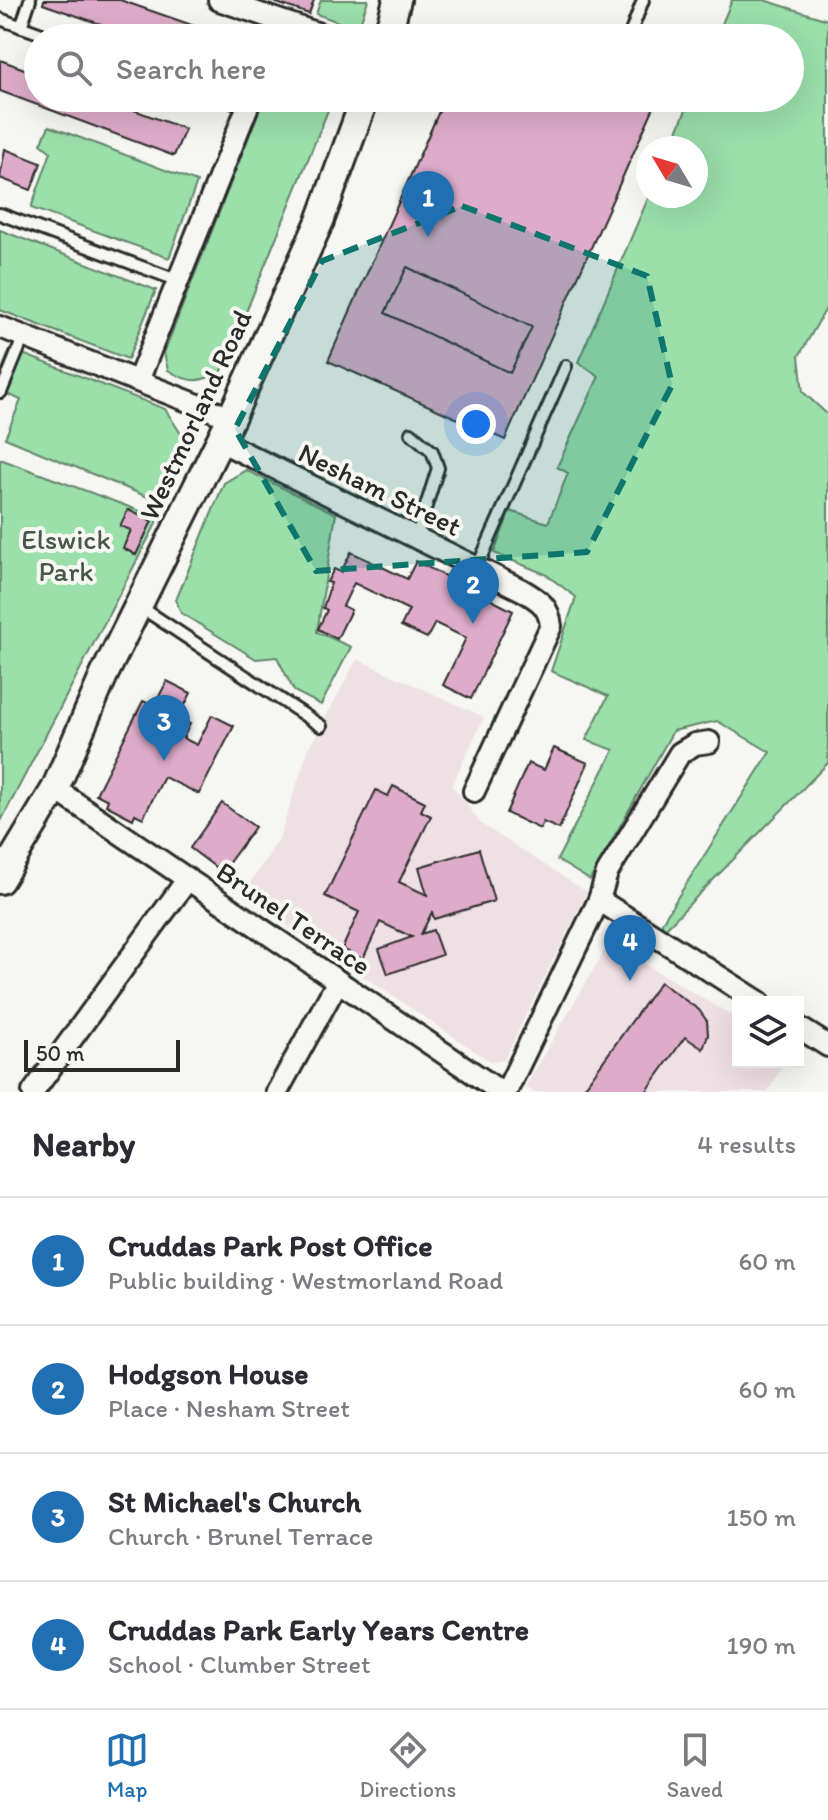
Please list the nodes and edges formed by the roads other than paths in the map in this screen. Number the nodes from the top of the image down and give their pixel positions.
1 (30, 0) edge
2 (219, 0) edge
3 (397, 0) edge
4 (643, 0) edge
5 (0, 19) edge
6 (265, 24) edge
7 (391, 24) edge
8 (634, 24) edge
9 (21, 27) junction
10 (24, 28) edge
11 (245, 112) edge
12 (360, 112) edge
13 (0, 214) edge
14 (179, 281) junction
15 (0, 327) edge
16 (24, 336) junction
17 (566, 366) dead end
18 (138, 381) junction
19 (1, 392) edge
20 (226, 430) junction
21 (411, 433) dead end
22 (416, 538) junction
23 (477, 568) junction
24 (139, 606) junction
25 (321, 726) dead end
26 (709, 742) dead end
27 (55, 789) junction
28 (474, 791) dead end
29 (0, 880) edge
30 (187, 880) junction
31 (599, 900) junction
32 (338, 981) junction
33 (750, 996) edge
34 (804, 1031) edge
35 (828, 1046) edge
36 (33, 1092) edge
37 (277, 1092) edge
38 (504, 1092) edge

1 - 9 lane
2 - 6 street
3 - 7 street
4 - 8 lane
5 - 9 lane
9 - 10 lane
11 - 14 street
12 - 20 street, Westmorland Road
13 - 14 lane
14 - 18 street
15 - 16 street, Nesham Street
16 - 18 street, Nesham Street
16 - 19 lane
17 - 23 lane
18 - 20 street, Nesham Street
20 - 22 street, Nesham Street
20 - 24 street, Westmorland Road
21 - 22 lane
22 - 23 street, Nesham Street
23 - 28 street, Nesham Street
24 - 25 lane
24 - 27 street, Westmorland Road
26 - 31 street
27 - 29 street, Westmorland Road
27 - 30 street, Brunel Terrace
30 - 32 street, Brunel Terrace
30 - 36 street
31 - 33 street
31 - 38 street
32 - 37 street
32 - 38 street, Brunel Terrace
34 - 35 street

